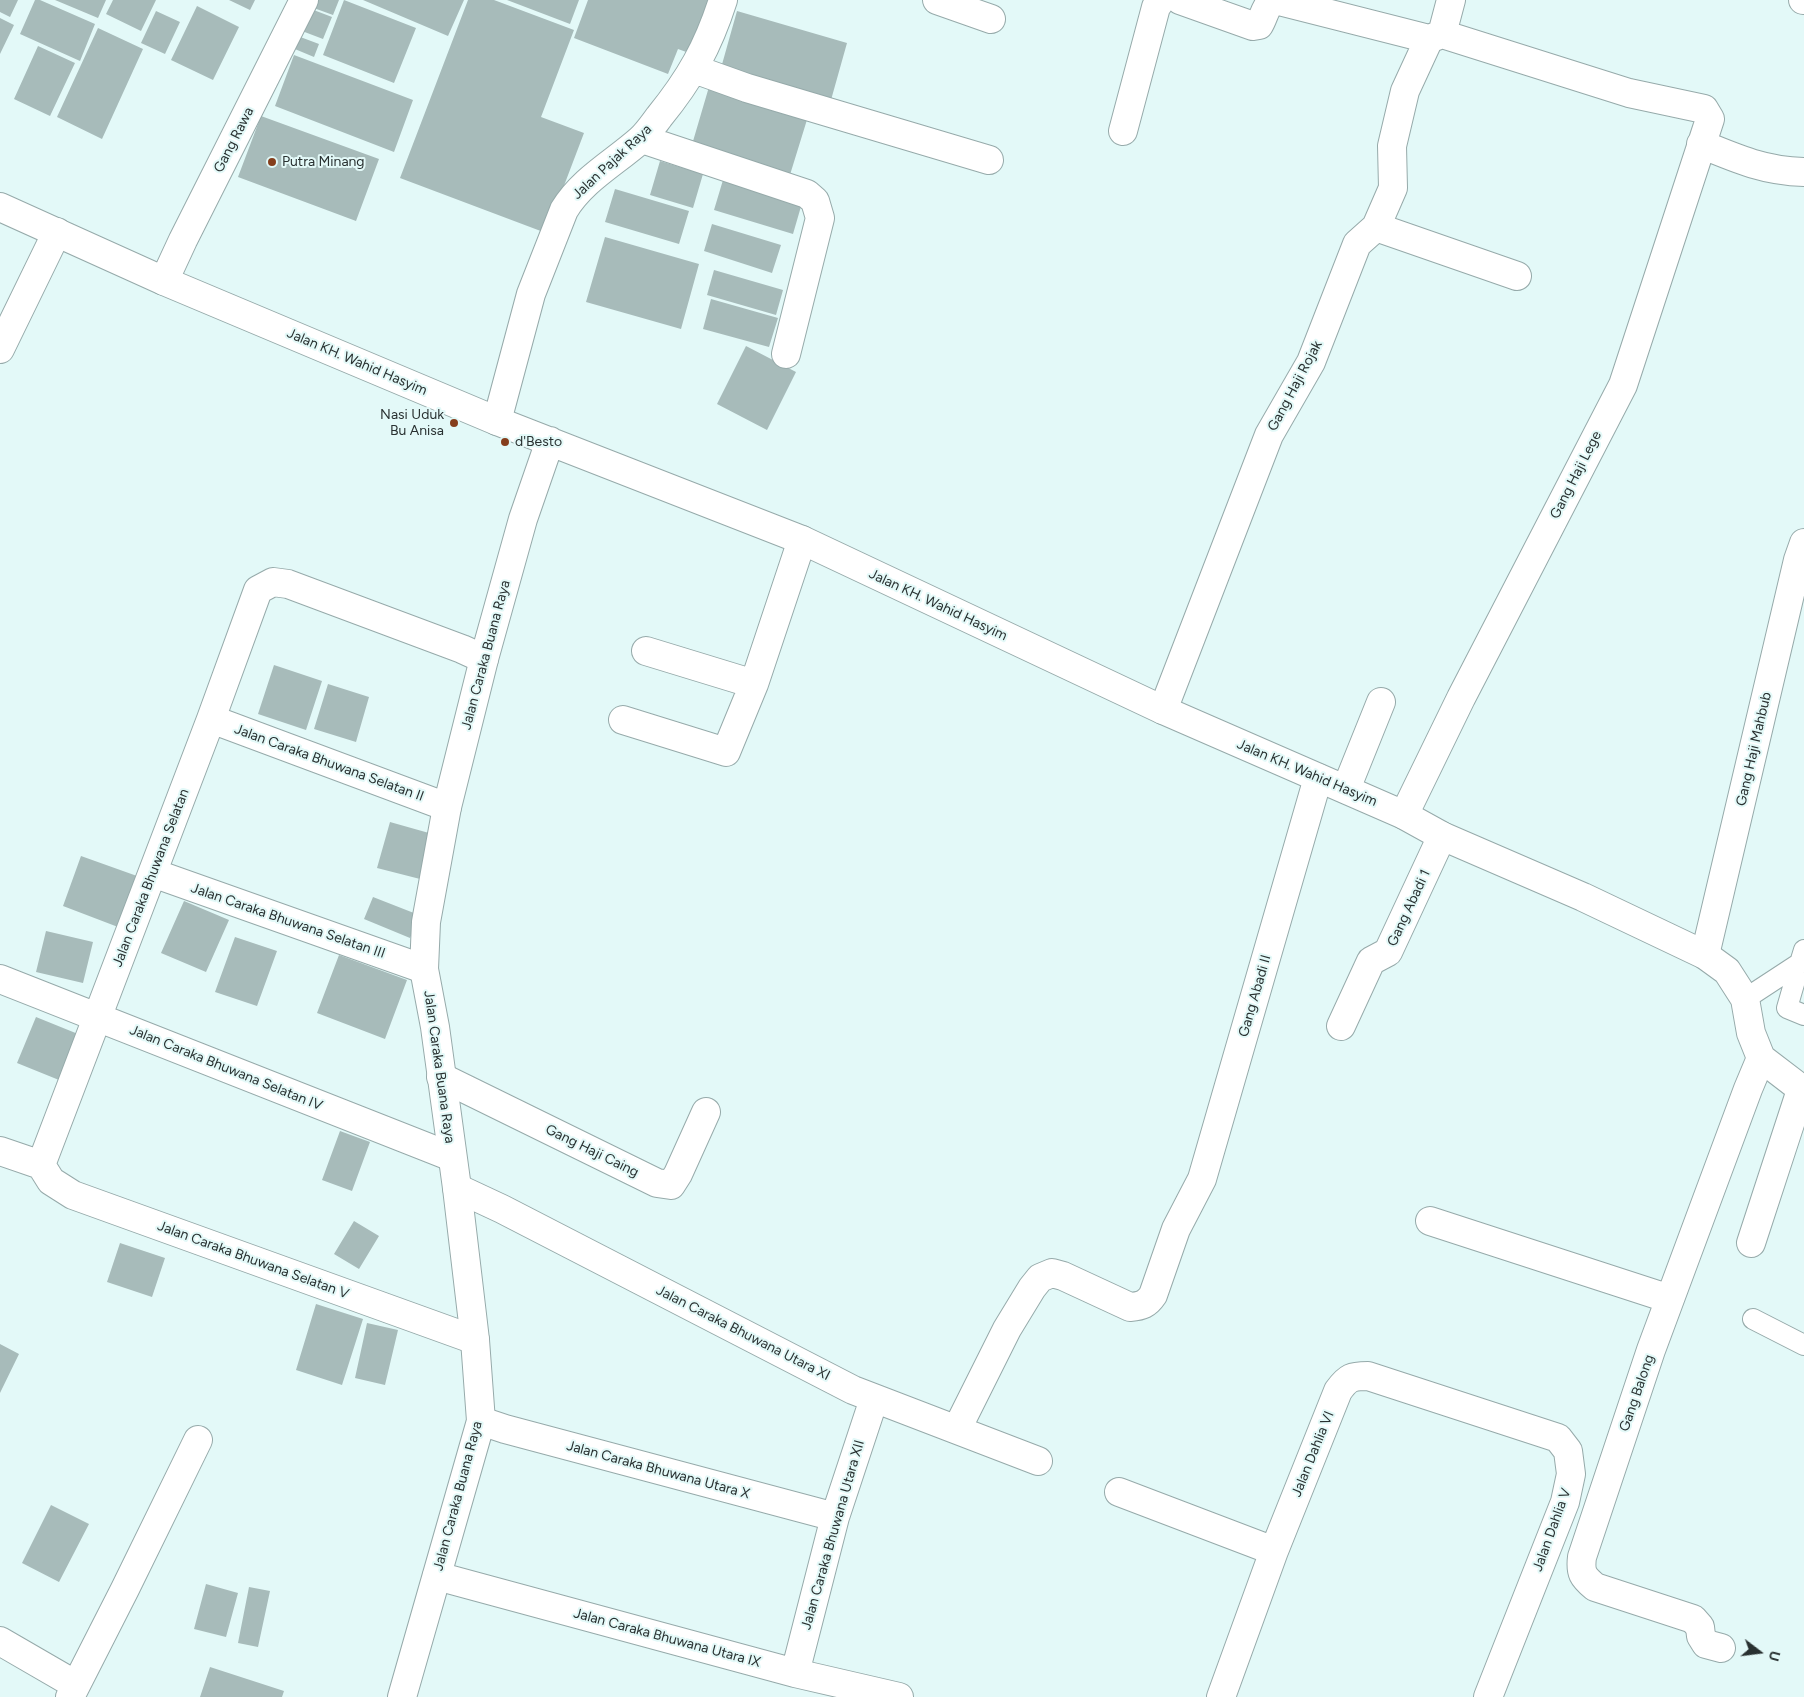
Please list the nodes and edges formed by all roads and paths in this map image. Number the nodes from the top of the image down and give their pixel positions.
1 (304, 0) edge
2 (723, 0) edge
3 (937, 0) edge
4 (1161, 0) edge
5 (1180, 0) edge
6 (1451, 0) edge
7 (991, 19) dead end
8 (1435, 36) junction
9 (694, 69) junction
10 (1123, 131) dead end
11 (1706, 131) junction
12 (642, 139) junction
13 (989, 160) dead end
14 (1804, 172) edge
15 (0, 207) edge
16 (1376, 227) junction
17 (58, 232) junction
18 (1517, 276) dead end
19 (164, 281) junction
20 (0, 349) edge
21 (786, 354) dead end
22 (496, 421) junction
23 (550, 441) junction
24 (802, 540) junction
25 (1804, 543) edge
26 (1796, 603) edge
27 (646, 651) dead end
28 (484, 659) junction
29 (754, 684) junction
30 (1380, 702) dead end
31 (1164, 710) junction
32 (211, 720) junction
33 (623, 720) dead end
34 (1318, 778) junction
35 (1346, 789) junction
36 (447, 807) junction
37 (1404, 815) junction
38 (1442, 836) junction
39 (153, 873) junction
40 (1705, 955) junction
41 (1802, 956) edge
42 (424, 969) junction
43 (0, 979) edge
44 (1745, 999) junction
45 (1804, 1015) edge
46 (98, 1017) junction
47 (1341, 1026) dead end
48 (1761, 1058) junction
49 (441, 1077) junction
50 (1802, 1090) edge
51 (706, 1112) dead end
52 (0, 1151) edge
53 (452, 1157) junction
54 (40, 1165) junction
55 (457, 1188) junction
56 (1430, 1220) dead end
57 (1751, 1243) dead end
58 (1670, 1299) junction
59 (1753, 1319) dead end
60 (475, 1340) junction
61 (1804, 1345) edge
62 (1368, 1376) joint
63 (874, 1399) junction
64 (481, 1421) junction
65 (957, 1429) junction
66 (198, 1440) dead end
67 (1038, 1461) dead end
68 (1119, 1492) dead end
69 (836, 1517) junction
70 (1274, 1551) junction
71 (437, 1576) junction
72 (0, 1641) edge
73 (1721, 1648) dead end
74 (795, 1673) junction
75 (73, 1691) edge
76 (402, 1697) edge
77 (899, 1697) edge
78 (1220, 1697) edge
79 (1488, 1697) edge

1 - 19 street, Gang Rawa
2 - 9 street, Jalan Pajak Raya
3 - 7 street
4 - 10 street
5 - 8 street
6 - 8 street, Gang Haji Rojak
8 - 11 street
8 - 16 street, Gang Haji Rojak
9 - 12 street, Jalan Pajak Raya
9 - 13 street
11 - 14 street
11 - 37 street, Gang Haji Lege
12 - 21 street
12 - 22 street, Jalan Pajak Raya
15 - 17 street, Jalan KH. Wahid Hasyim
16 - 18 street
16 - 31 street, Gang Haji Rojak
17 - 19 street, Jalan KH. Wahid Hasyim
17 - 20 street
19 - 22 street, Jalan KH. Wahid Hasyim
22 - 23 street, Jalan KH. Wahid Hasyim
23 - 24 street, Jalan KH. Wahid Hasyim
23 - 28 street, Jalan Caraka Buana Raya
24 - 29 street
24 - 31 street, Jalan KH. Wahid Hasyim
25 - 26 street, Gang Haji Mahbub
26 - 40 street, Gang Haji Mahbub
27 - 29 street
28 - 32 street, Jalan Caraka Bhuwana Selatan
28 - 36 street, Jalan Caraka Buana Raya
29 - 33 street
30 - 35 street
31 - 34 street, Jalan KH. Wahid Hasyim
32 - 36 street, Jalan Caraka Bhuwana Selatan II
32 - 39 street, Jalan Caraka Bhuwana Selatan
34 - 35 street, Jalan KH. Wahid Hasyim
34 - 65 street, Gang Abadi II
35 - 37 street, Jalan KH. Wahid Hasyim
36 - 42 street, Jalan Caraka Buana Raya
37 - 38 street, Jalan KH. Wahid Hasyim
38 - 40 street, Jalan KH. Wahid Hasyim
38 - 47 street, Gang Abadi 1
39 - 42 street, Jalan Caraka Bhuwana Selatan III
39 - 46 street, Jalan Caraka Bhuwana Selatan
40 - 44 street, Jalan KH. Wahid Hasyim
41 - 44 lane
41 - 45 lane
42 - 49 street, Jalan Caraka Buana Raya
43 - 46 street, Jalan Caraka Bhuwana Selatan IV
44 - 48 street, Jalan KH. Wahid Hasyim
46 - 53 street, Jalan Caraka Bhuwana Selatan IV
46 - 54 street, Jalan Caraka Bhuwana Selatan
48 - 50 street
48 - 58 street, Gang Balong
49 - 51 street, Gang Haji Caing
49 - 53 street, Jalan Caraka Buana Raya
50 - 57 street
52 - 54 street
53 - 55 street, Jalan Caraka Buana Raya
54 - 60 street, Jalan Caraka Bhuwana Selatan V
55 - 60 street, Jalan Caraka Buana Raya
55 - 63 street, Jalan Caraka Bhuwana Utara XI
56 - 58 street
58 - 73 street, Gang Balong
59 - 61 lane
60 - 64 street, Jalan Caraka Buana Raya
62 - 70 street, Jalan Dahlia VI
62 - 79 street, Jalan Dahlia V
63 - 65 street, Jalan Caraka Bhuwana Utara XI
63 - 69 street, Jalan Caraka Bhuwana Utara XII
64 - 69 street, Jalan Caraka Bhuwana Utara X
64 - 71 street, Jalan Caraka Buana Raya
65 - 67 street, Jalan Caraka Bhuwana Utara XI
66 - 75 street
68 - 70 street
69 - 74 street, Jalan Caraka Bhuwana Utara XII
70 - 78 street, Jalan Dahlia VI
71 - 74 street, Jalan Caraka Bhuwana Utara IX
71 - 76 street, Jalan Caraka Buana Raya
72 - 75 street
74 - 77 street, Jalan Caraka Bhuwana Utara IX

